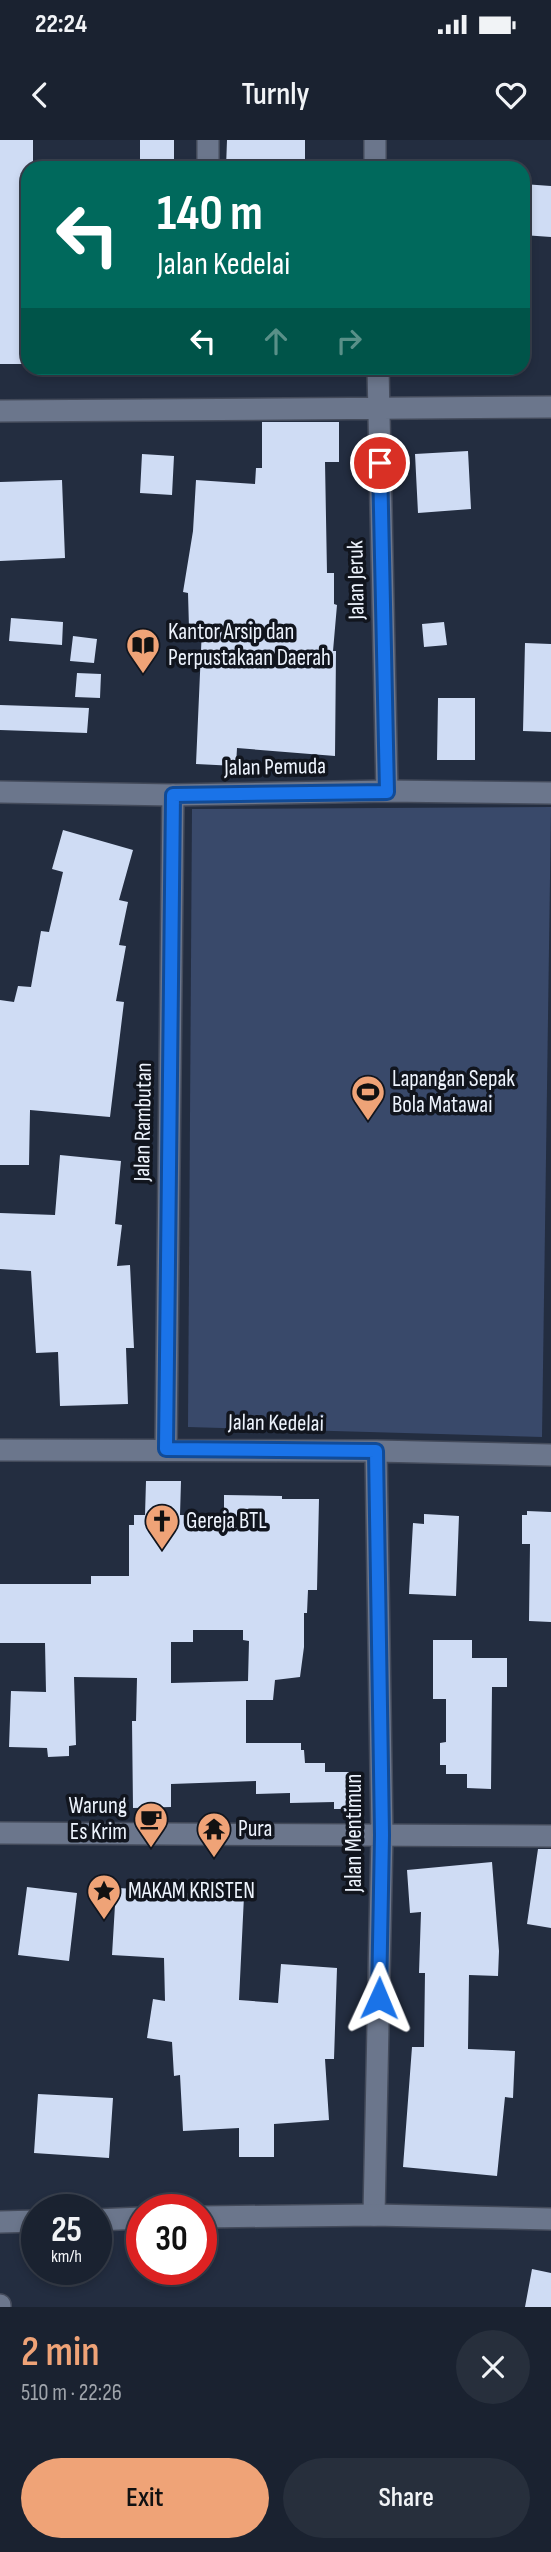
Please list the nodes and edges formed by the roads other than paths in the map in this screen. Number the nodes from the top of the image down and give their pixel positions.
1 (208, 140) edge
2 (375, 140) edge
3 (208, 161) edge
4 (375, 161) edge
5 (378, 375) edge
6 (551, 407) edge
7 (379, 409) junction
8 (0, 411) edge
9 (0, 792) edge
10 (387, 792) junction
11 (551, 793) edge
12 (173, 795) junction
13 (166, 1449) junction
14 (0, 1450) edge
15 (376, 1451) junction
16 (551, 1455) edge
17 (0, 1833) edge
18 (382, 1835) junction
19 (551, 1836) edge
20 (374, 2215) junction
21 (217, 2217) edge
22 (551, 2219) edge
23 (21, 2221) edge
24 (0, 2222) edge

1 - 3 street
2 - 4 street
5 - 7 street, Jalan Jeruk
6 - 7 street
7 - 8 street
7 - 10 street, Jalan Jeruk
9 - 12 street, Jalan Pemuda
10 - 11 street, Jalan Pemuda
10 - 12 street, Jalan Pemuda
12 - 13 street, Jalan Rambutan
13 - 14 street, Jalan Kedelai
13 - 15 street, Jalan Kedelai
15 - 16 street, Jalan Kedelai
15 - 18 street, Jalan Mentimun
17 - 18 street
18 - 19 street
18 - 20 street, Jalan Mentimun
20 - 21 street
20 - 22 street
23 - 24 street

